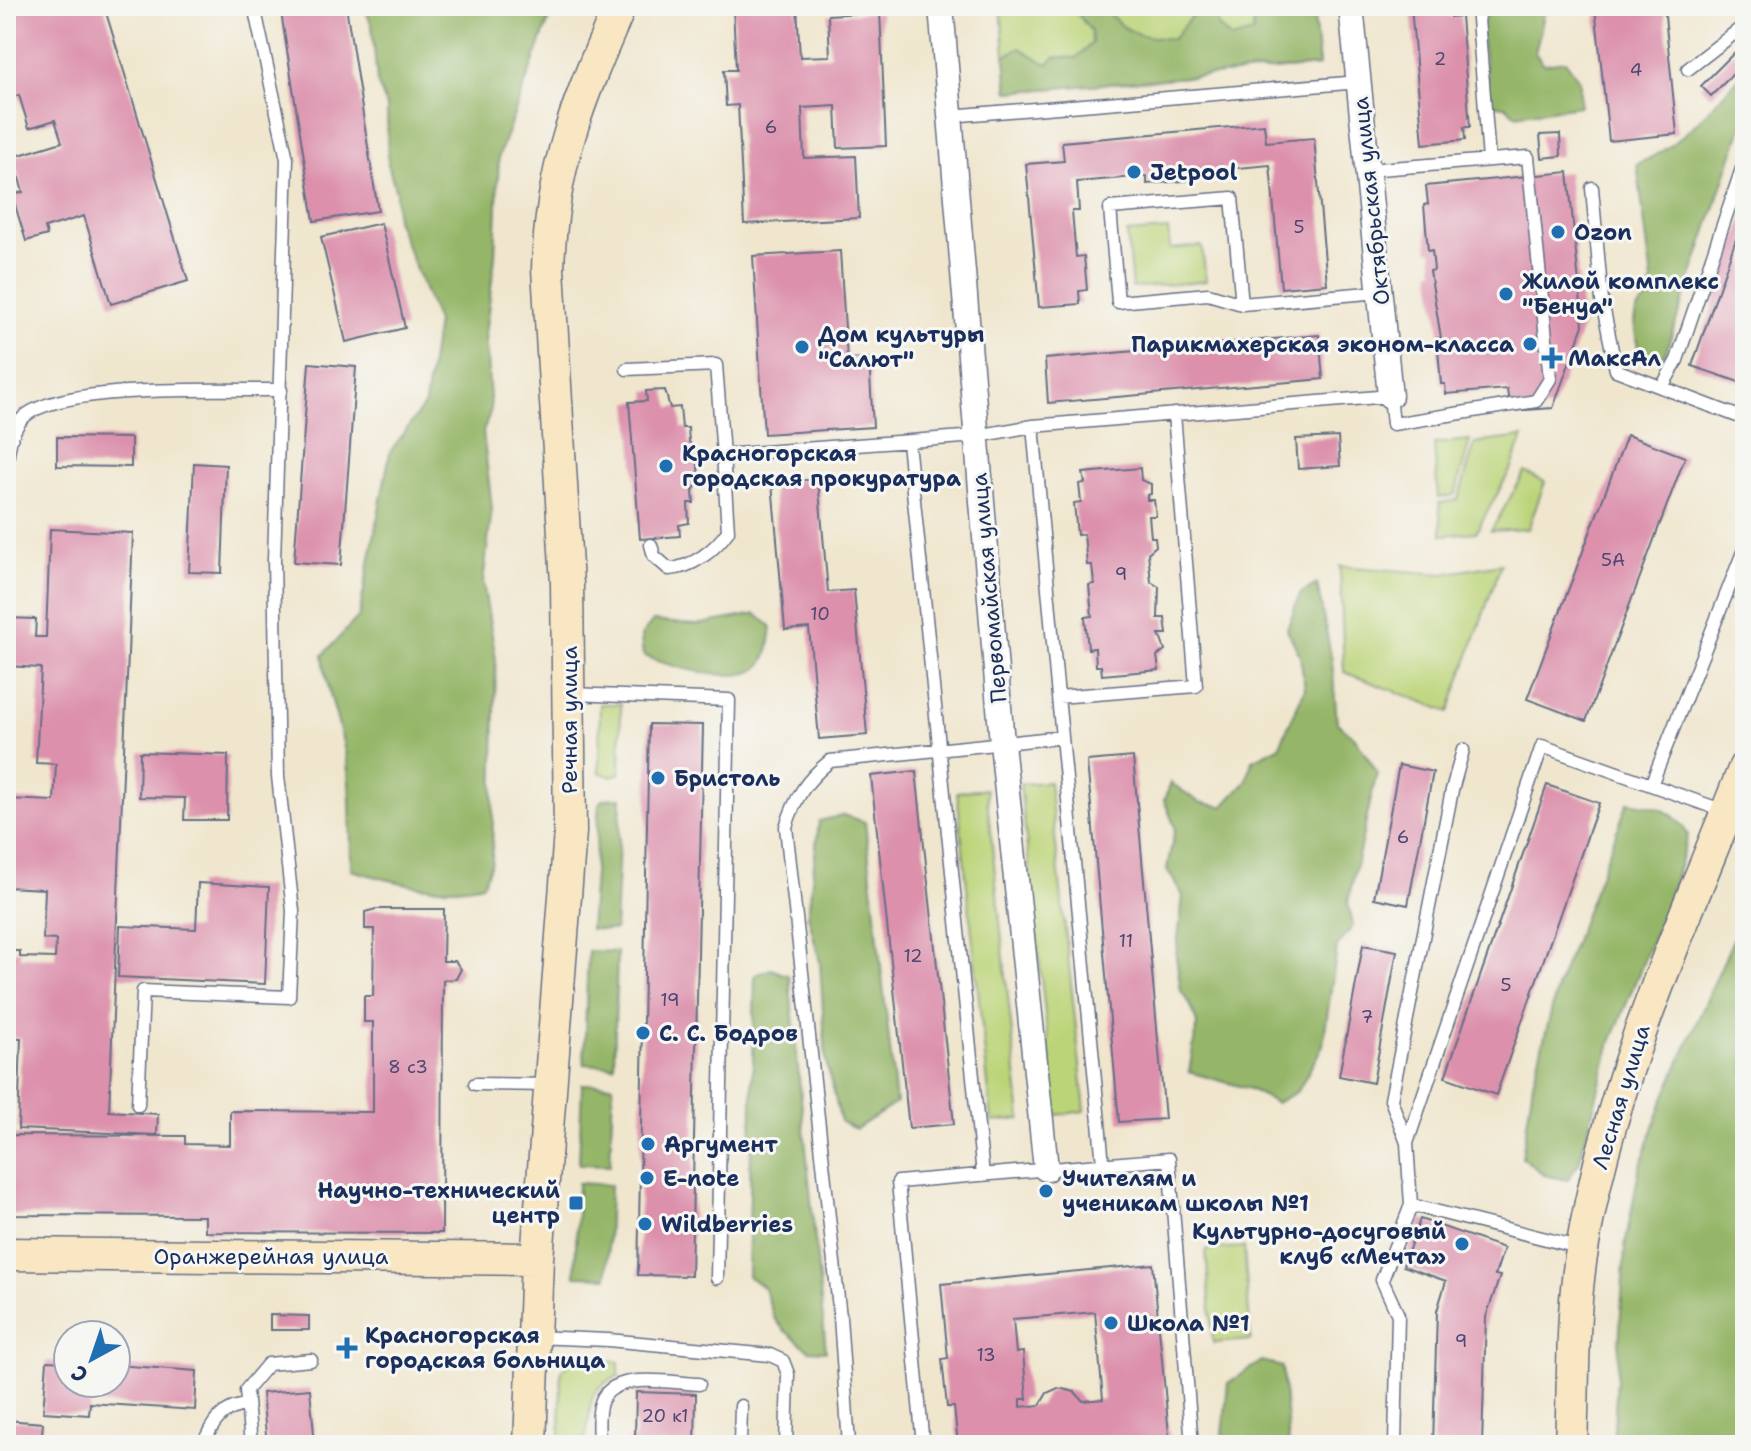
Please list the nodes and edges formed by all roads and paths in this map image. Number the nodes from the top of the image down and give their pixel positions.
1 (254, 6) edge
2 (620, 6) edge
3 (941, 6) edge
4 (1351, 6) edge
5 (1477, 6) edge
6 (1745, 25) edge
7 (1688, 69) dead end
8 (1359, 82) junction
9 (950, 116) junction
10 (1489, 160) junction
11 (1745, 160) edge
12 (1367, 170) junction
13 (1592, 188) dead end
14 (1380, 292) junction
15 (1242, 304) junction
16 (627, 369) dead end
17 (1662, 387) junction
18 (281, 390) junction
19 (1390, 396) junction
20 (1174, 414) junction
21 (1745, 419) edge
22 (1033, 426) junction
23 (977, 436) junction
24 (908, 442) junction
25 (723, 455) junction
26 (6, 498) edge
27 (651, 545) dead end
28 (1745, 547) edge
29 (571, 694) junction
30 (1058, 697) junction
31 (1062, 737) junction
32 (1002, 743) junction
33 (937, 750) junction
34 (1463, 750) dead end
35 (1745, 767) edge
36 (1651, 785) junction
37 (1727, 812) junction
38 (475, 1084) dead end
39 (550, 1085) junction
40 (138, 1105) dead end
41 (1407, 1143) junction
42 (1103, 1164) junction
43 (1046, 1169) junction
44 (983, 1175) junction
45 (1411, 1205) junction
46 (1582, 1248) junction
47 (6, 1254) edge
48 (537, 1259) junction
49 (717, 1278) dead end
50 (534, 1337) junction
51 (311, 1360) dead end
52 (699, 1384) dead end
53 (247, 1405) junction
54 (741, 1406) dead end
55 (203, 1445) edge
56 (251, 1445) edge
57 (530, 1445) edge
58 (599, 1445) edge
59 (740, 1445) edge
60 (786, 1445) edge
61 (849, 1445) edge
62 (923, 1445) edge
63 (1192, 1445) edge
64 (1395, 1445) edge
65 (1571, 1445) edge

1 - 18 lane
2 - 29 main road, Речная улица
3 - 9 street, Первомайская улица
4 - 8 street, Октябрьская улица
5 - 10 lane
6 - 7 lane
8 - 9 lane
8 - 12 street, Октябрьская улица
9 - 23 street, Первомайская улица
10 - 12 lane
10 - 19 lane
11 - 17 lane
12 - 14 street, Октябрьская улица
13 - 17 lane
14 - 15 lane
14 - 19 street, Октябрьская улица
15 - 15 lane
16 - 25 lane
17 - 21 lane
18 - 26 lane
18 - 40 lane
19 - 20 lane
20 - 22 lane
20 - 30 lane
22 - 23 lane
22 - 30 lane
23 - 24 lane
23 - 32 street, Первомайская улица
24 - 25 lane
24 - 33 lane
25 - 27 lane
28 - 36 lane
29 - 39 main road, Речная улица
29 - 49 lane
30 - 31 lane
31 - 32 lane
31 - 42 lane
32 - 33 lane
32 - 43 street, Первомайская улица
33 - 44 lane
33 - 61 lane
34 - 41 lane
35 - 37 main road, Лесная улица
36 - 37 lane
36 - 41 lane
37 - 46 main road, Лесная улица
38 - 39 lane
39 - 48 main road, Речная улица
41 - 45 lane
42 - 43 lane
42 - 63 lane
43 - 44 lane
44 - 62 lane
45 - 46 lane
45 - 64 lane
46 - 65 main road, Лесная улица
47 - 48 main road, Оранжерейная улица
48 - 50 main road, Речная улица
50 - 57 main road, Речная улица
50 - 60 lane
51 - 53 lane
52 - 58 lane
53 - 55 lane
53 - 56 lane
54 - 59 lane

